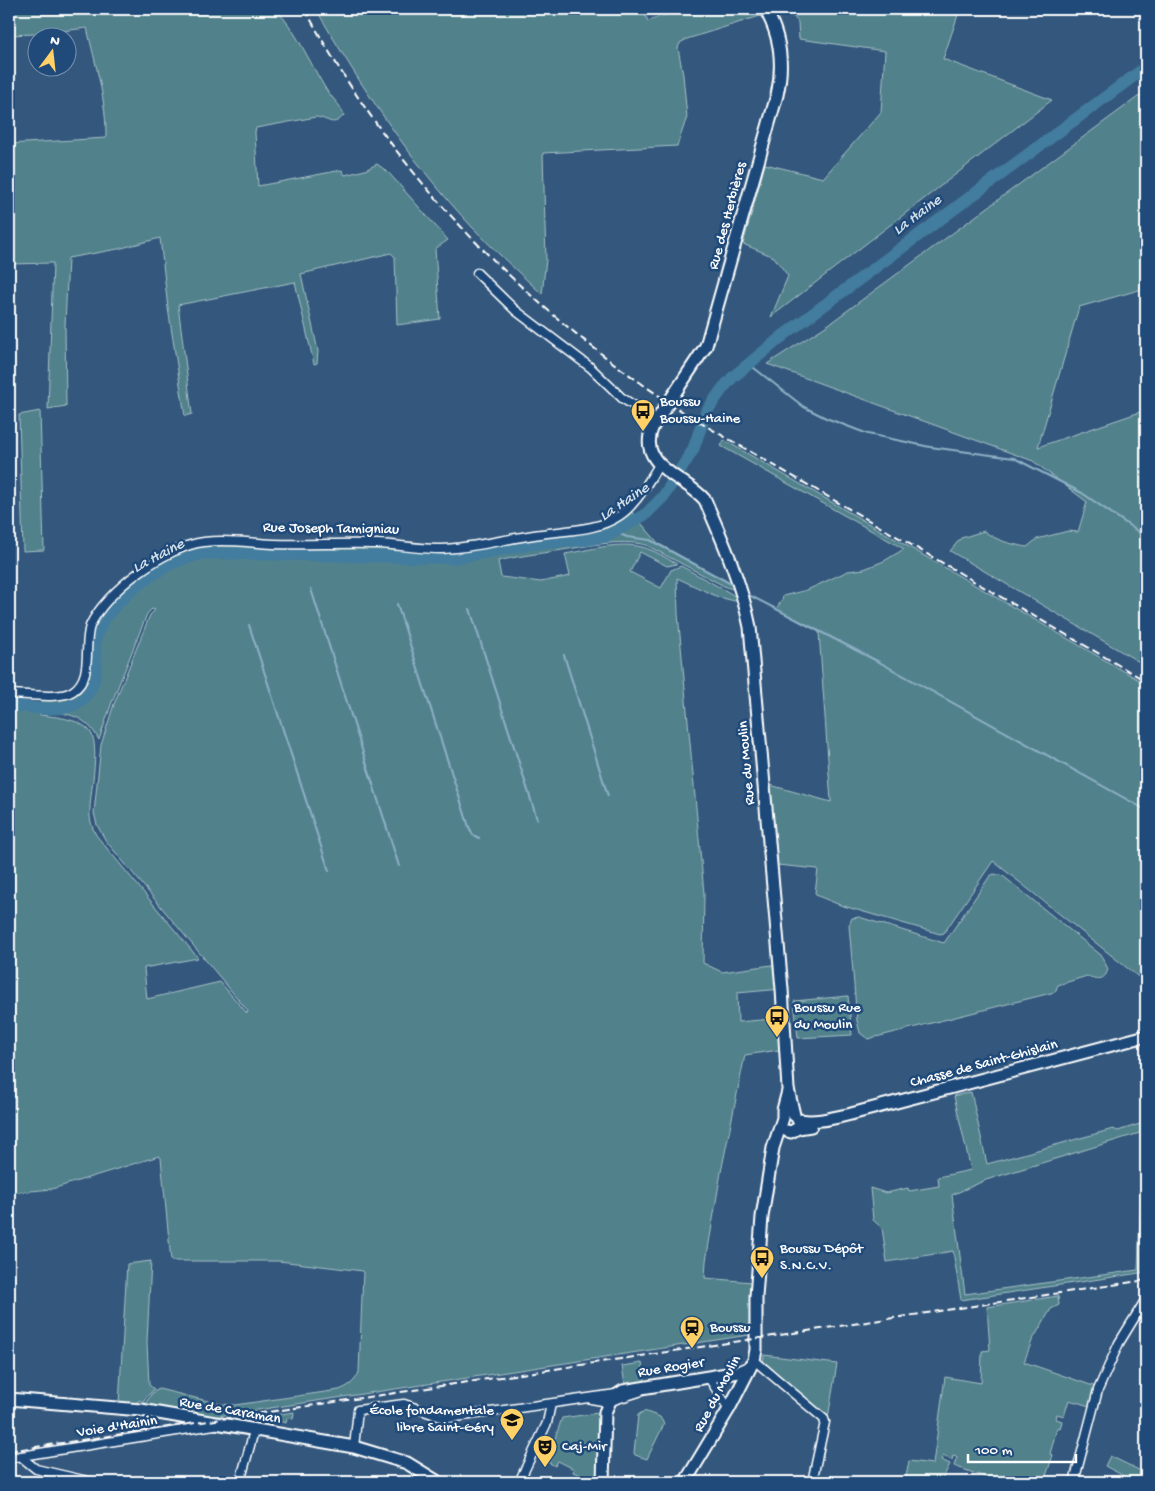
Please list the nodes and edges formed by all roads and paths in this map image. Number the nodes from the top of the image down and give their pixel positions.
1 (765, 9) edge
2 (477, 273) dead end
3 (657, 420) junction
4 (663, 468) junction
5 (9, 694) edge
6 (1146, 1036) edge
7 (790, 1122) junction
8 (1146, 1299) edge
9 (754, 1360) junction
10 (709, 1378) junction
11 (650, 1387) junction
12 (618, 1393) junction
13 (9, 1398) edge
14 (589, 1399) junction
15 (550, 1404) junction
16 (605, 1406) junction
17 (729, 1409) junction
18 (218, 1424) junction
19 (254, 1431) junction
20 (354, 1447) junction
21 (20, 1456) junction
22 (9, 1458) edge
23 (92, 1482) edge
24 (240, 1482) edge
25 (438, 1482) edge
26 (519, 1482) edge
27 (603, 1482) edge
28 (685, 1482) edge
29 (812, 1482) edge
30 (1074, 1482) edge

1 - 3 street, Rue des Herbières
2 - 3 street
3 - 4 street
4 - 5 street, Rue Joseph Tamigniau
4 - 7 street, Rue du Moulin
6 - 7 street, Chasse de Saint-Ghislain
7 - 9 street, Rue du Moulin
8 - 30 street
9 - 10 street, Rue Rogier
9 - 17 street, Rue du Moulin
9 - 29 street
10 - 11 street, Rue Rogier
10 - 17 street
11 - 12 street, Rue Rogier
11 - 16 street
12 - 14 street
12 - 16 street
13 - 18 street, Rue de Caraman
14 - 15 street
14 - 16 street
15 - 20 street
15 - 26 street
16 - 27 street
17 - 28 street, Rue du Moulin
18 - 19 street, Rue de Caraman
18 - 21 street, Voie d'Hainin
19 - 20 street, Rue de Caraman
19 - 24 street
20 - 25 street, Rue de Caraman
21 - 22 street, Voie d'Hainin
21 - 23 street

